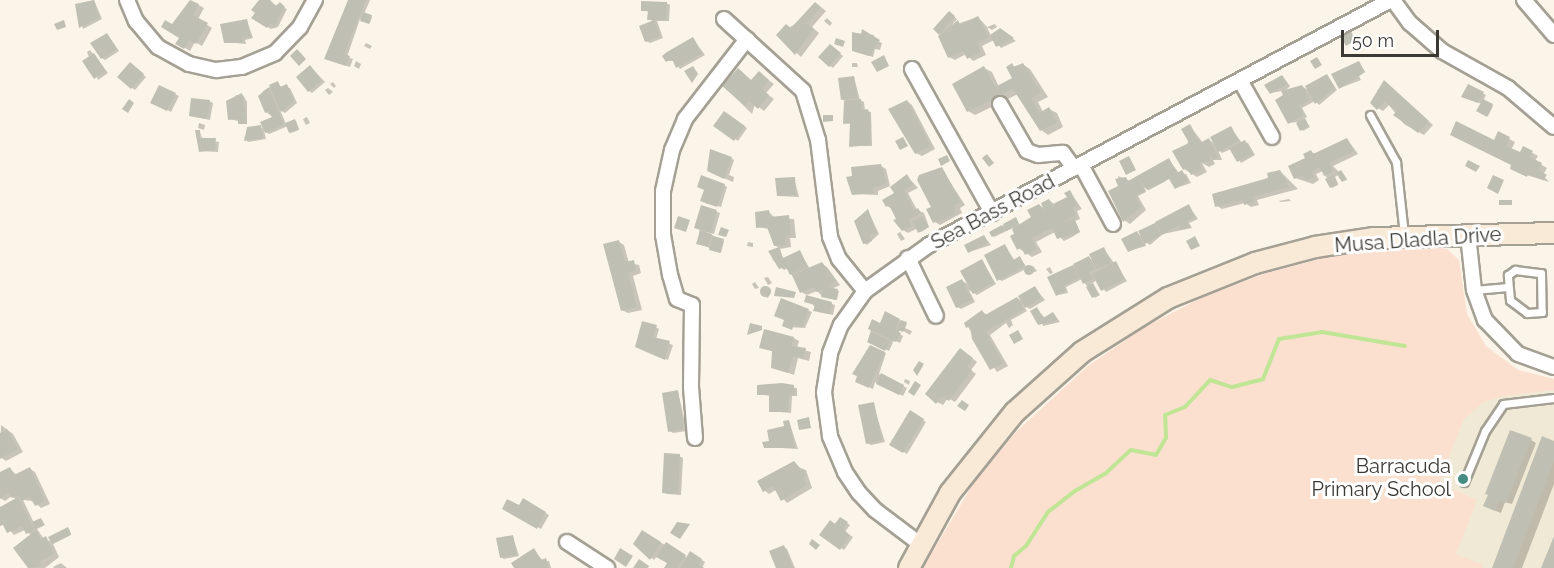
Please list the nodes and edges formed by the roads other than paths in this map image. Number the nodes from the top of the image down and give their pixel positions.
1 (127, 0) edge
2 (315, 0) edge
3 (1392, 0) edge
4 (1524, 0) edge
5 (724, 19) dead end
6 (1554, 35) edge
7 (747, 39) junction
8 (912, 69) dead end
9 (1241, 82) junction
10 (1000, 104) dead end
11 (1370, 115) dead end
12 (1554, 127) edge
13 (1272, 137) dead end
14 (1078, 166) junction
15 (992, 213) junction
16 (1113, 224) dead end
17 (1554, 233) edge
18 (1468, 235) junction
19 (1404, 237) junction
20 (908, 258) junction
21 (1508, 287) junction
22 (1474, 290) junction
23 (865, 291) junction
24 (936, 316) dead end
25 (1554, 367) edge
26 (1554, 398) edge
27 (695, 438) dead end
28 (1464, 482) dead end
29 (567, 542) dead end
30 (920, 544) junction
31 (607, 568) edge
32 (909, 568) edge

1 - 2 street
3 - 9 street, Sea Bass Road
3 - 12 street
4 - 6 street
5 - 7 street
7 - 23 street
7 - 27 street
8 - 15 street
9 - 13 street
9 - 14 street, Sea Bass Road
10 - 14 street
11 - 19 lane
14 - 15 street, Sea Bass Road
14 - 16 street
15 - 20 street, Sea Bass Road
17 - 18 street, Musa Dladla Drive
18 - 19 street, Musa Dladla Drive
18 - 22 street
19 - 30 street, Musa Dladla Drive
20 - 23 street, Sea Bass Road
20 - 24 street
21 - 21 lane
21 - 22 lane
22 - 25 street
23 - 30 street, Sea Bass Road
26 - 28 lane
29 - 31 street
30 - 32 street, Musa Dladla Drive

